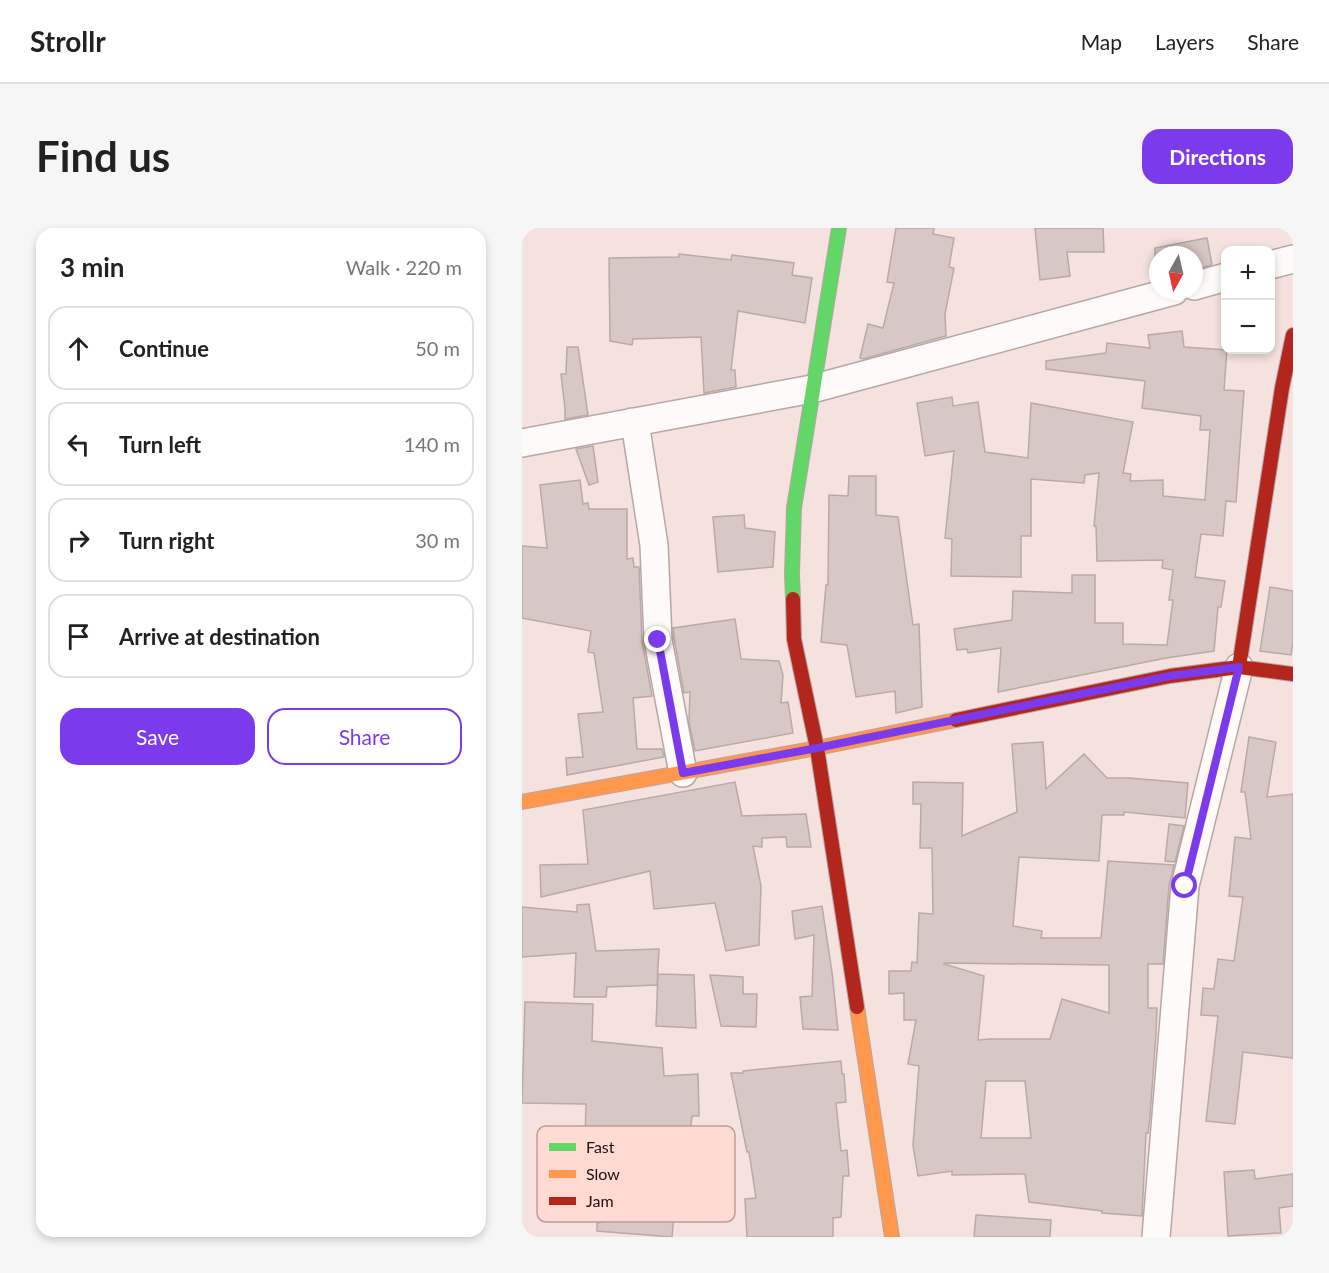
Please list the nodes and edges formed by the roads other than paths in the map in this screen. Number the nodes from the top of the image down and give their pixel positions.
1 (839, 228) edge
2 (1293, 259) edge
3 (1275, 264) edge
4 (1221, 278) edge
5 (1203, 283) edge
6 (1149, 298) edge
7 (1293, 335) edge
8 (812, 389) junction
9 (632, 422) junction
10 (522, 443) edge
11 (1239, 667) junction
12 (1293, 674) edge
13 (817, 748) junction
14 (683, 773) junction
15 (522, 802) edge
16 (892, 1237) edge
17 (1156, 1237) edge

1 - 8 street
2 - 3 street
4 - 5 street
6 - 8 street
7 - 11 street
8 - 9 street
8 - 13 street
9 - 10 street
9 - 14 street
11 - 12 street
11 - 13 street
11 - 17 street
13 - 14 street
13 - 16 street
14 - 15 street

